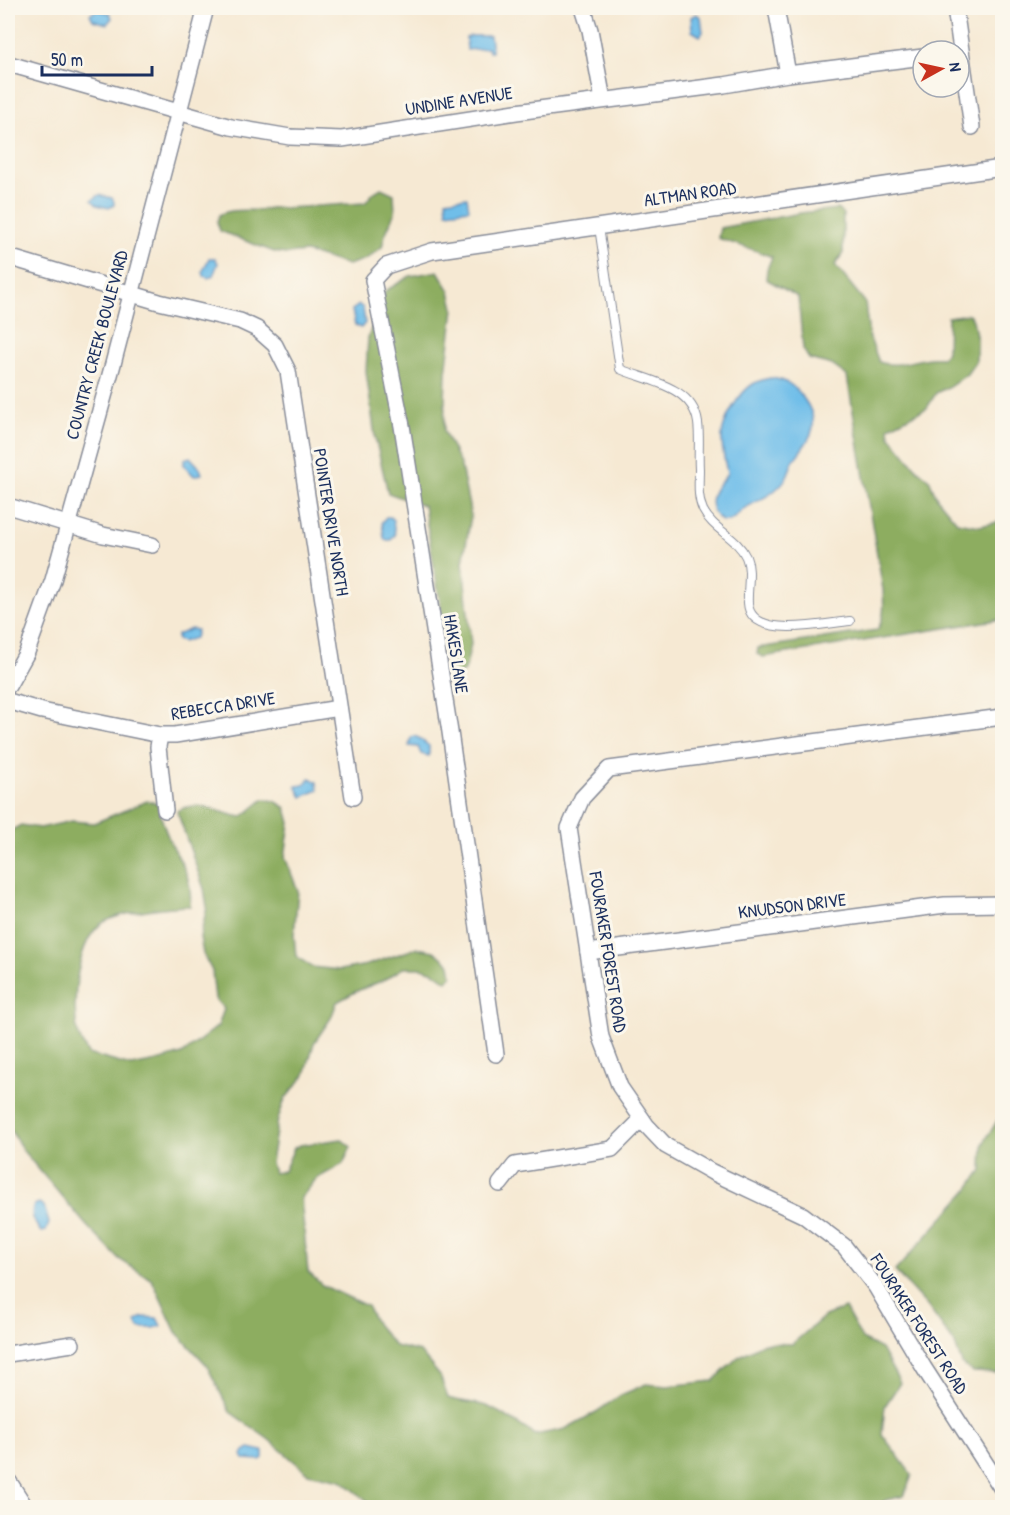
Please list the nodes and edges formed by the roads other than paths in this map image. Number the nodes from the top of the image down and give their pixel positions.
1 (206, 8) edge
2 (583, 8) edge
3 (776, 8) edge
4 (955, 8) edge
5 (959, 39) edge
6 (911, 59) edge
7 (9, 64) edge
8 (788, 74) junction
9 (968, 99) edge
10 (603, 100) junction
11 (179, 111) junction
12 (972, 127) dead end
13 (1002, 168) edge
14 (599, 226) junction
15 (8, 257) edge
16 (386, 266) joint
17 (132, 293) junction
18 (8, 506) edge
19 (68, 526) junction
20 (152, 545) dead end
21 (850, 621) dead end
22 (8, 686) edge
23 (8, 701) edge
24 (339, 708) junction
25 (1002, 717) edge
26 (160, 735) junction
27 (353, 797) dead end
28 (165, 810) dead end
29 (1002, 904) edge
30 (588, 952) junction
31 (496, 1054) dead end
32 (642, 1119) junction
33 (500, 1184) dead end
34 (72, 1344) dead end
35 (8, 1354) edge
36 (8, 1480) edge
37 (1002, 1486) edge
38 (26, 1508) edge

1 - 11 street, COUNTRY CREEK BOULEVARD
2 - 10 street
3 - 8 street
4 - 5 street
6 - 8 street, UNDINE AVENUE
7 - 11 street, UNDINE AVENUE
8 - 10 street, UNDINE AVENUE
9 - 12 street
10 - 11 street, UNDINE AVENUE
11 - 17 street, COUNTRY CREEK BOULEVARD
13 - 14 street, ALTMAN ROAD
14 - 16 street, ALTMAN ROAD
14 - 21 lane
15 - 17 street
16 - 31 street, HAKES LANE
17 - 19 street, COUNTRY CREEK BOULEVARD
17 - 24 street, POINTER DRIVE NORTH
18 - 19 street
19 - 20 street
19 - 22 street, COUNTRY CREEK BOULEVARD
23 - 26 street, REBECCA DRIVE
24 - 26 street, REBECCA DRIVE
24 - 27 street, POINTER DRIVE NORTH
25 - 30 street, FOURAKER FOREST ROAD
26 - 28 street
29 - 30 street, KNUDSON DRIVE
30 - 32 street, FOURAKER FOREST ROAD
32 - 33 street
32 - 37 street, FOURAKER FOREST ROAD
34 - 35 street
36 - 38 street

